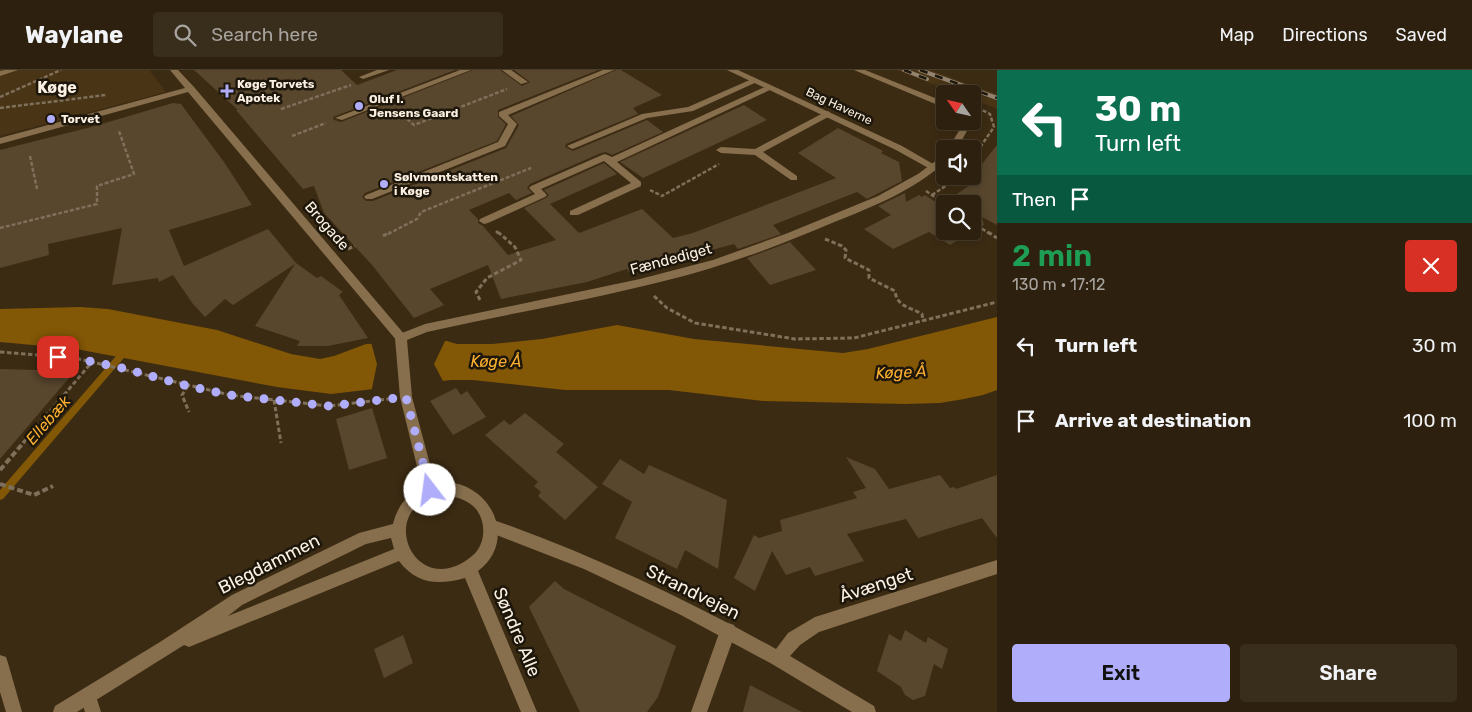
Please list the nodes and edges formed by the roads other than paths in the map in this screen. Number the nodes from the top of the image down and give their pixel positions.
1 (14, 70) edge
2 (174, 70) edge
3 (385, 70) edge
4 (467, 70) edge
5 (506, 70) edge
6 (610, 70) edge
7 (731, 70) edge
8 (858, 70) edge
9 (743, 72) edge
10 (0, 74) edge
11 (363, 77) road end
12 (755, 81) junction
13 (524, 82) road end
14 (770, 88) junction
15 (191, 89) junction
16 (936, 101) edge
17 (827, 114) junction
18 (339, 118) road end
19 (0, 141) edge
20 (572, 146) dead end
21 (721, 150) dead end
22 (757, 152) junction
23 (611, 161) junction
24 (935, 168) joint
25 (794, 178) dead end
26 (369, 197) dead end
27 (574, 213) dead end
28 (484, 221) road end
29 (401, 338) junction
30 (430, 490) junction
31 (491, 526) junction
32 (398, 530) junction
33 (402, 553) junction
34 (997, 567) edge
35 (469, 568) junction
36 (728, 631) junction
37 (166, 648) junction
38 (780, 658) junction
39 (0, 662) edge
40 (90, 704) edge
41 (14, 712) edge
42 (61, 712) edge
43 (529, 712) edge
44 (699, 712) edge
45 (868, 712) edge

1 - 10 street
2 - 15 street
3 - 11 street
4 - 18 street
5 - 13 street
6 - 26 street
7 - 9 street, Bag Haverne
8 - 16 street
9 - 12 street, Bag Haverne
12 - 14 street, Bag Haverne
12 - 20 street
14 - 17 street, Bag Haverne
14 - 23 street
15 - 19 street
15 - 29 street, Brogade
17 - 22 street
17 - 24 street, Bag Haverne
21 - 22 street
22 - 25 street
23 - 27 street
23 - 28 street
24 - 29 street, Fændediget
29 - 30 street
30 - 31 street
30 - 32 street
31 - 35 street
31 - 36 street, Strandvejen
32 - 33 street
32 - 37 street, Blegdammen
33 - 35 street
33 - 37 street, Blegdammen
34 - 38 street, Åvænget
35 - 43 street, Søndre Alle
36 - 38 street, Strandvejen
36 - 44 street
37 - 40 street, Blegdammen
38 - 45 street, Strandvejen
39 - 41 street
40 - 42 street, Blegdammen

